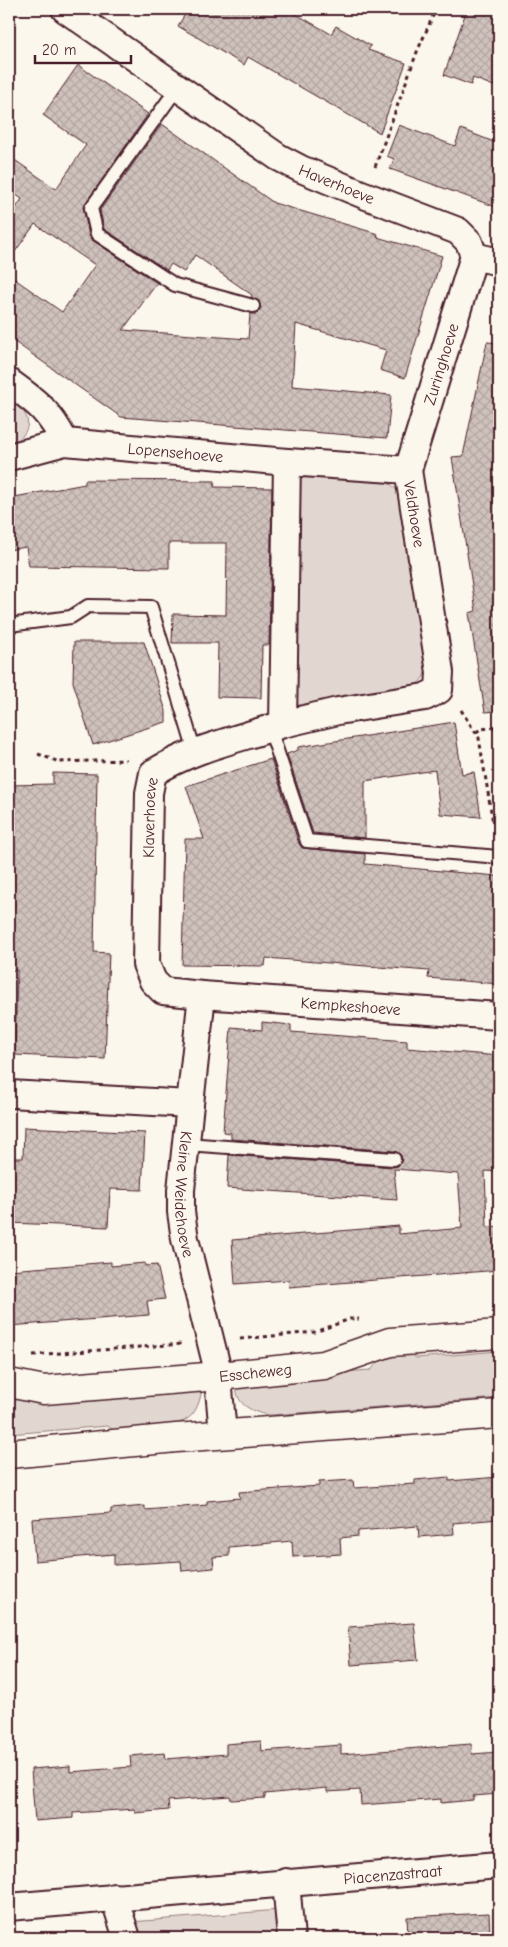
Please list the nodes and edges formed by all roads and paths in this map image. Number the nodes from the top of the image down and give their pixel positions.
1 (65, 9) edge
2 (436, 9) edge
3 (178, 87) junction
4 (364, 195) junction
5 (474, 256) junction
6 (499, 262) edge
7 (253, 306) dead end
8 (9, 382) edge
9 (65, 442) junction
10 (9, 457) edge
11 (287, 462) junction
12 (408, 470) junction
13 (9, 625) edge
14 (439, 690) junction
15 (277, 727) junction
16 (499, 727) edge
17 (476, 732) junction
18 (195, 752) junction
19 (38, 754) dead end
20 (153, 773) junction
21 (499, 833) edge
22 (499, 857) edge
23 (202, 995) junction
24 (499, 1016) edge
25 (9, 1094) edge
26 (190, 1104) junction
27 (186, 1144) junction
28 (394, 1159) dead end
29 (360, 1319) dead end
30 (499, 1334) edge
31 (210, 1341) junction
32 (28, 1356) dead end
33 (219, 1376) junction
34 (9, 1383) edge
35 (499, 1414) edge
36 (223, 1434) junction
37 (9, 1454) edge
38 (499, 1866) edge
39 (286, 1882) junction
40 (114, 1897) junction
41 (9, 1907) edge
42 (127, 1938) edge
43 (291, 1938) edge

1 - 3 street, Haverhoeve
2 - 4 path
3 - 4 street, Haverhoeve
3 - 7 lane
4 - 5 street, Haverhoeve
5 - 6 street
5 - 12 street, Zuringhoeve
8 - 9 street
9 - 10 street, Lopensehoeve
9 - 11 street, Lopensehoeve
11 - 12 street, Veldhoeve
11 - 15 street
12 - 14 street, Veldhoeve
13 - 18 lane
14 - 15 street
14 - 17 path
15 - 18 street
15 - 22 lane
16 - 17 path
17 - 21 path
18 - 20 street, Klaverhoeve
19 - 20 path
20 - 23 street, Klaverhoeve
23 - 24 street, Kempkeshoeve
23 - 26 street
25 - 26 street
26 - 27 street, Kleine Weidehoeve
27 - 28 lane
27 - 31 street, Kleine Weidehoeve
29 - 31 path, Esscheweg
30 - 33 street, Esscheweg
31 - 32 path, Esscheweg
31 - 33 street, Kleine Weidehoeve
33 - 34 street, Esscheweg
33 - 36 street, Kleine Weidehoeve
35 - 36 street
36 - 37 street
38 - 39 street, Piacenzastraat
39 - 40 street, Piacenzastraat
39 - 43 street
40 - 41 street, Piacenzastraat
40 - 42 street

